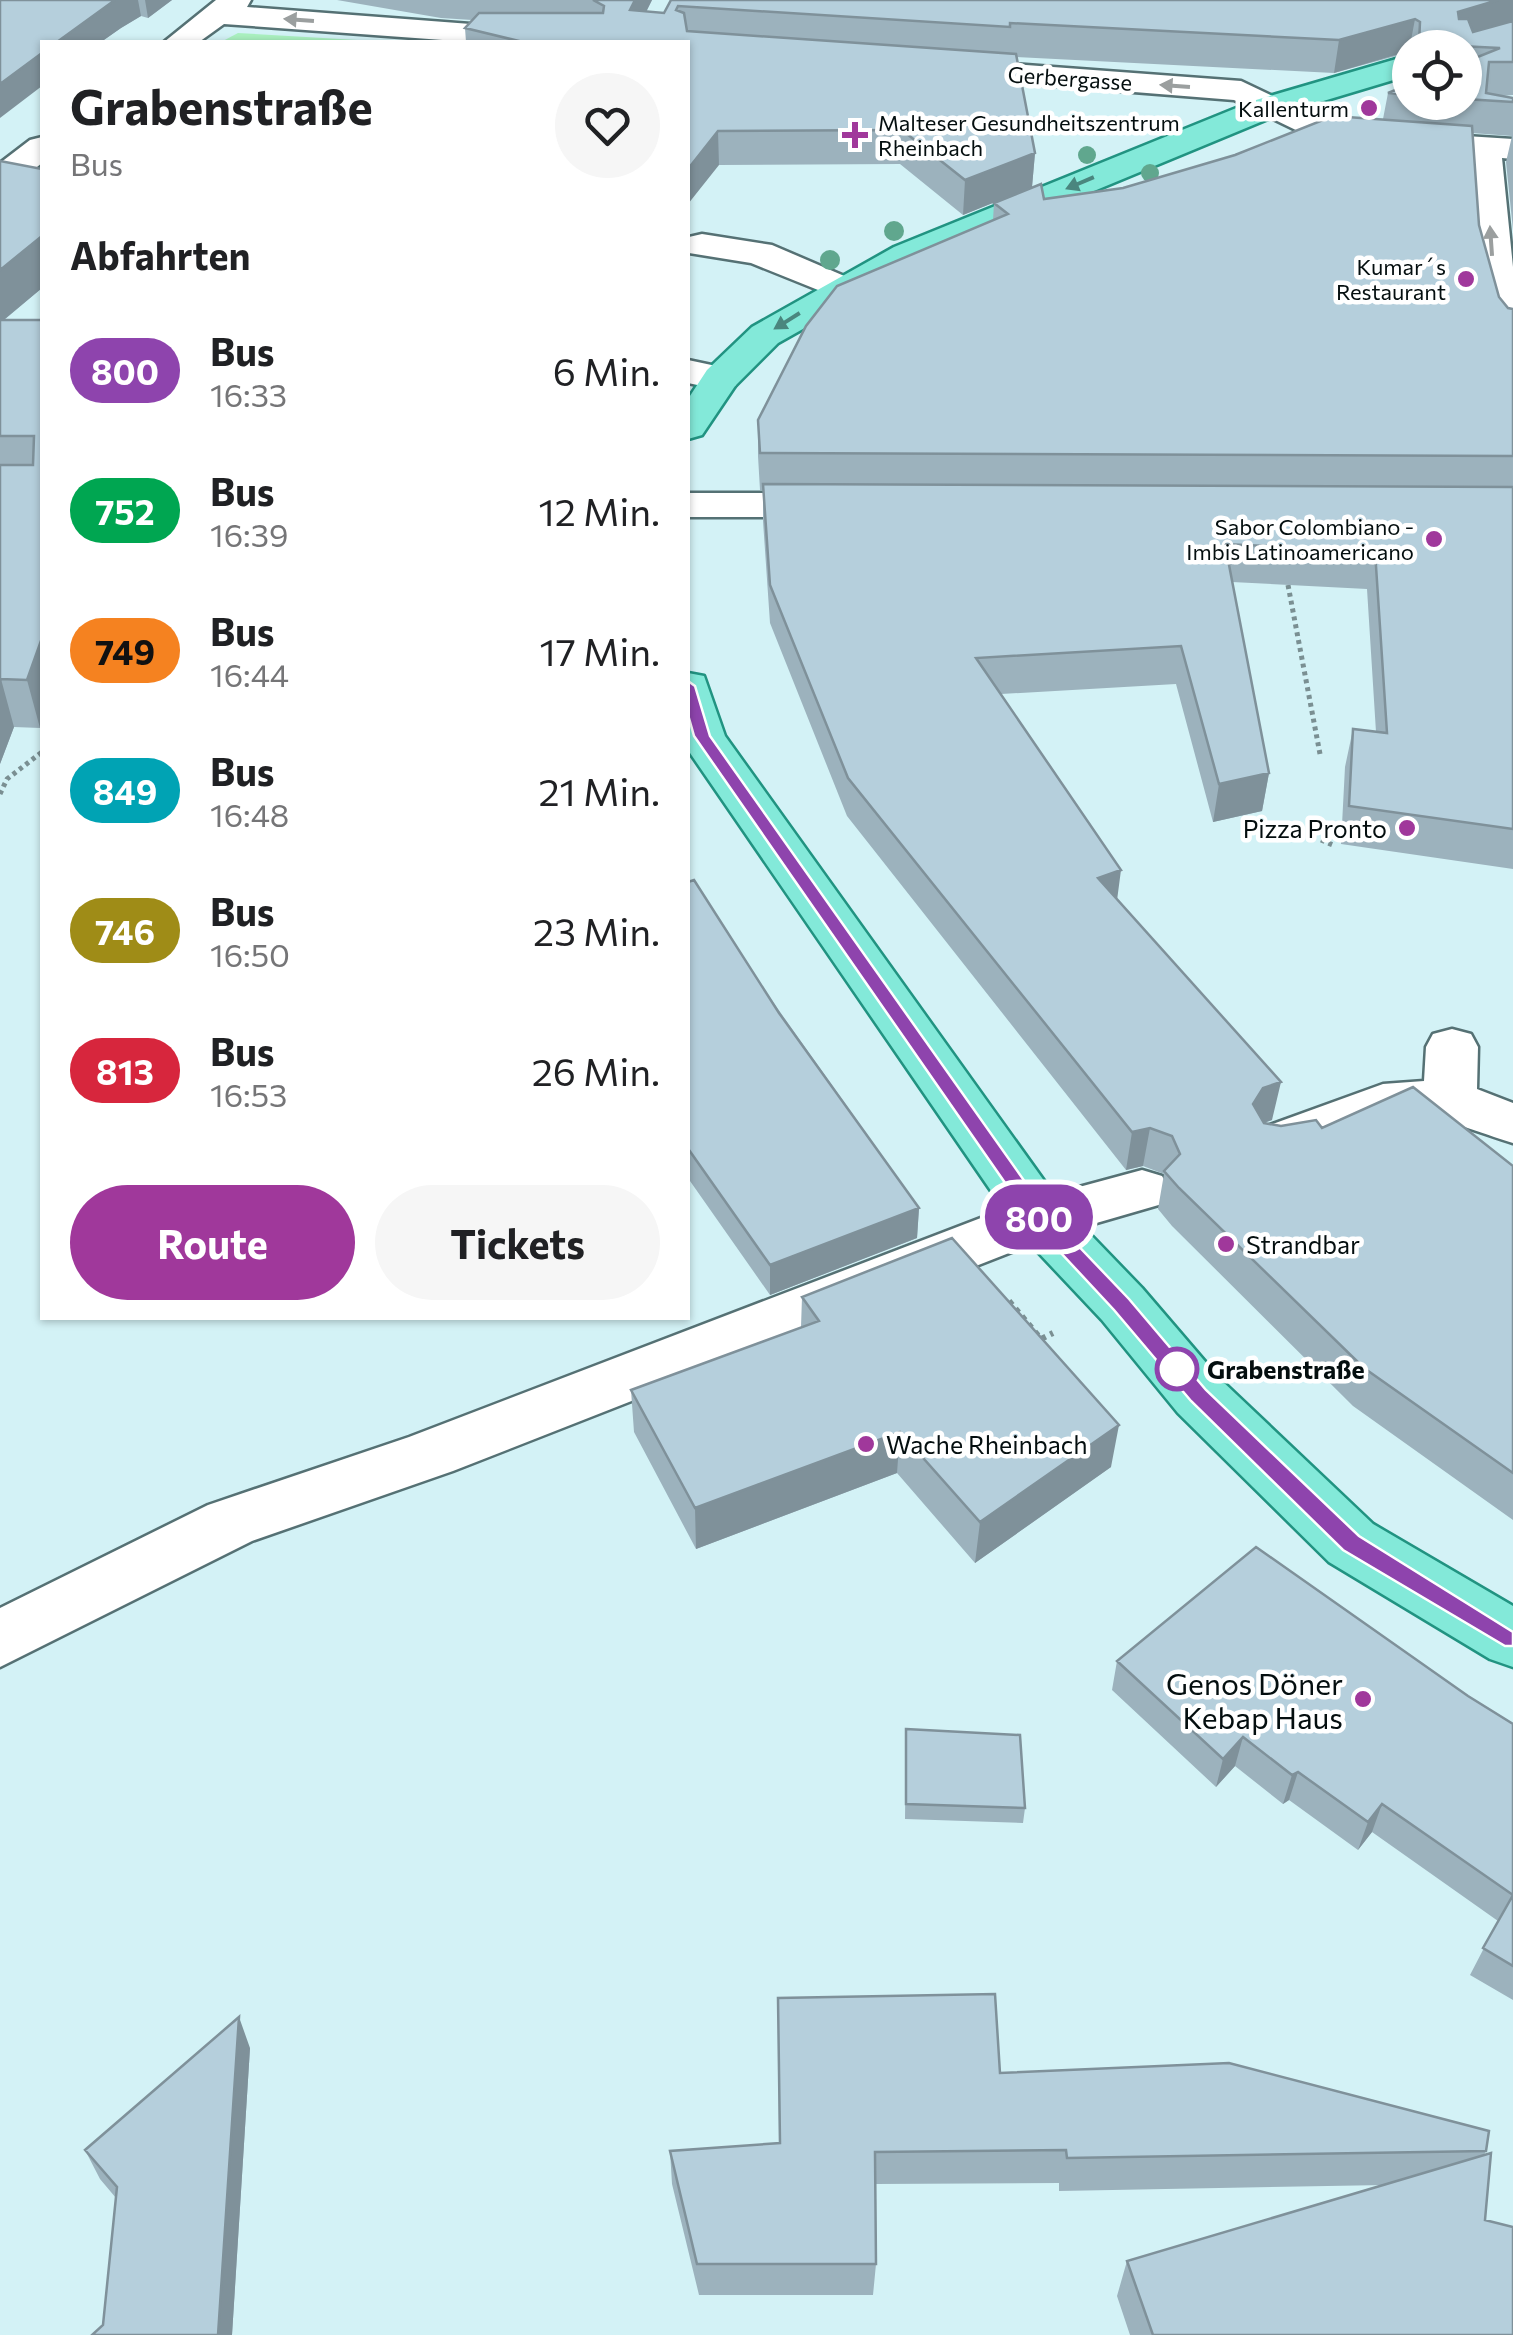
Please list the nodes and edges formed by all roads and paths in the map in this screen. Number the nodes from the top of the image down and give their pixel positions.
1 (227, 7) edge
2 (183, 40) edge
3 (567, 40) edge
4 (915, 66) edge
5 (1392, 70) edge
6 (1268, 107) junction
7 (1499, 148) edge
8 (39, 153) edge
9 (0, 180) edge
10 (702, 245) dead end
11 (844, 290) junction
12 (1513, 332) edge
13 (704, 375) edge
14 (690, 421) edge
15 (690, 504) edge
16 (880, 505) edge
17 (1288, 585) edge
18 (690, 693) edge
19 (40, 754) edge
20 (1320, 754) dead end
21 (0, 794) edge
22 (1321, 840) dead end
23 (1333, 845) dead end
24 (1513, 1124) edge
25 (1275, 1144) edge
26 (1142, 1190) dead end
27 (1040, 1218) junction
28 (1513, 1639) edge
29 (0, 1640) edge

1 - 2 street
3 -> 1 street
6 -> 4 street, Gerbergasse
5 - 6 main road
6 - 7 street
6 -> 11 main road
12 -> 7 street
8 - 9 street
10 - 11 street
11 -> 13 main road
13 - 14 main road
15 - 16 street
17 - 20 path
18 - 27 main road
19 - 21 path
22 - 23 path
24 - 25 street
26 - 27 street
27 - 28 main road
27 - 29 street

